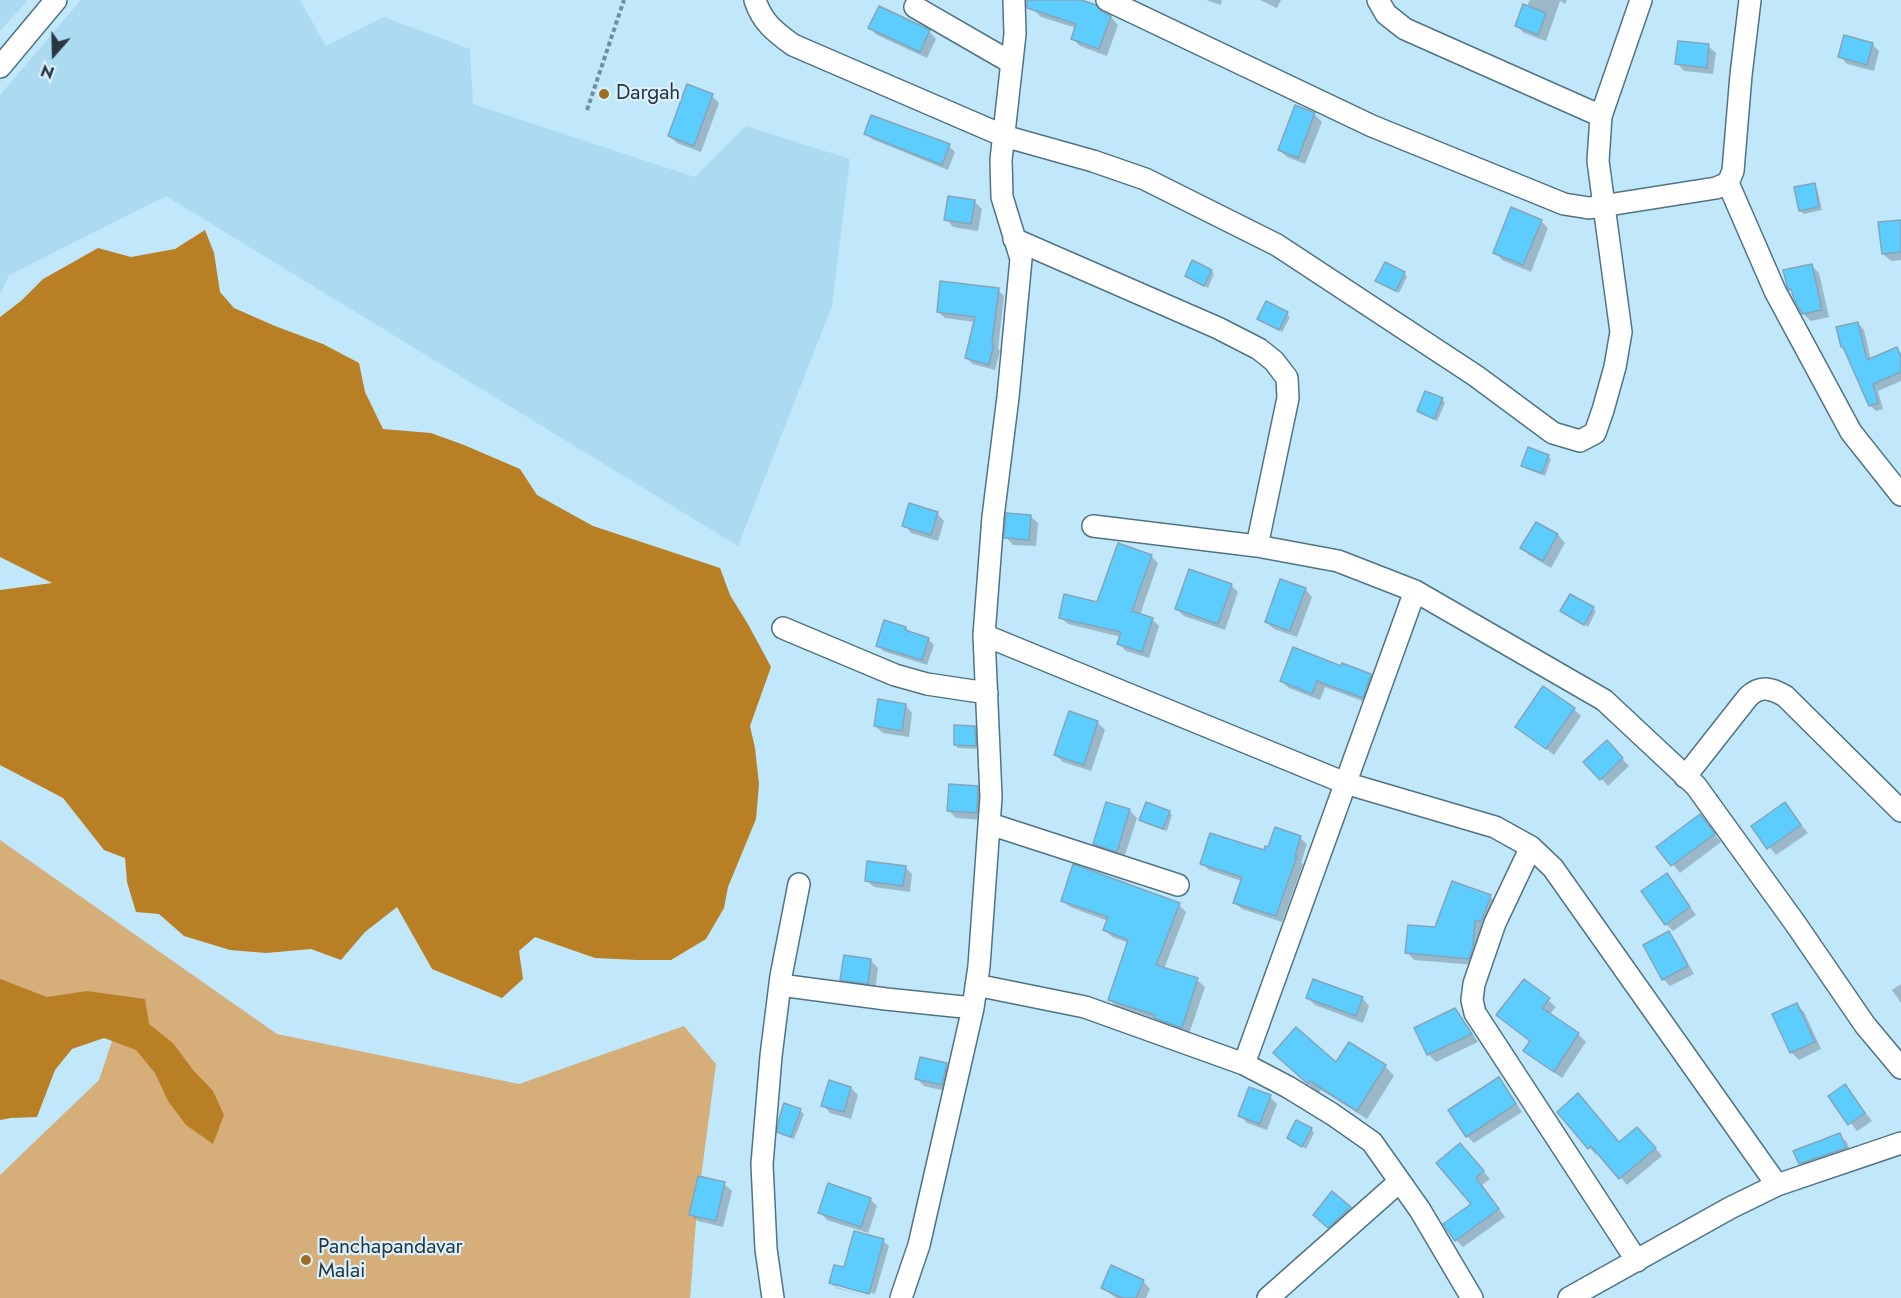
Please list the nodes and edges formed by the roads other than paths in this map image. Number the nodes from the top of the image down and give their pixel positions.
1 (56, 0) edge
2 (755, 0) edge
3 (1014, 0) edge
4 (1107, 0) edge
5 (1378, 0) edge
6 (1641, 0) edge
7 (1750, 0) edge
8 (915, 7) dead end
9 (1012, 63) junction
10 (0, 67) edge
11 (1601, 116) junction
12 (1004, 136) junction
13 (1728, 183) junction
14 (1605, 206) junction
15 (1014, 239) junction
16 (1901, 495) edge
17 (1093, 526) dead end
18 (1257, 546) junction
19 (1414, 591) junction
20 (783, 628) dead end
21 (984, 635) junction
22 (987, 693) junction
23 (1685, 777) junction
24 (1345, 783) junction
25 (1901, 811) edge
26 (990, 824) junction
27 (1531, 847) junction
28 (799, 884) dead end
29 (1178, 885) dead end
30 (780, 985) junction
31 (976, 985) junction
32 (973, 1008) junction
33 (1244, 1064) junction
34 (1901, 1068) edge
35 (1901, 1143) edge
36 (1400, 1182) junction
37 (1777, 1185) junction
38 (1637, 1261) junction
39 (773, 1298) edge
40 (901, 1298) edge
41 (1268, 1298) edge
42 (1472, 1298) edge
43 (1569, 1298) edge

1 - 10 street
2 - 12 street
3 - 9 street
4 - 14 street
5 - 11 street
6 - 11 street
7 - 13 street
8 - 9 street
9 - 12 street
11 - 14 street
12 - 14 street
12 - 15 street
13 - 14 street
13 - 16 street
15 - 18 street
15 - 21 street
17 - 18 street
18 - 19 street
19 - 23 street
19 - 24 street
20 - 22 street
21 - 22 street
21 - 24 street
22 - 26 street
23 - 25 street
23 - 34 street
24 - 27 street
24 - 33 street
26 - 29 street
26 - 31 street
27 - 37 street
27 - 38 street
28 - 30 street
30 - 32 street
30 - 39 street
31 - 32 street
31 - 33 street
32 - 40 street
33 - 36 street
35 - 37 street
36 - 41 street
36 - 42 street
37 - 38 street
38 - 43 street

